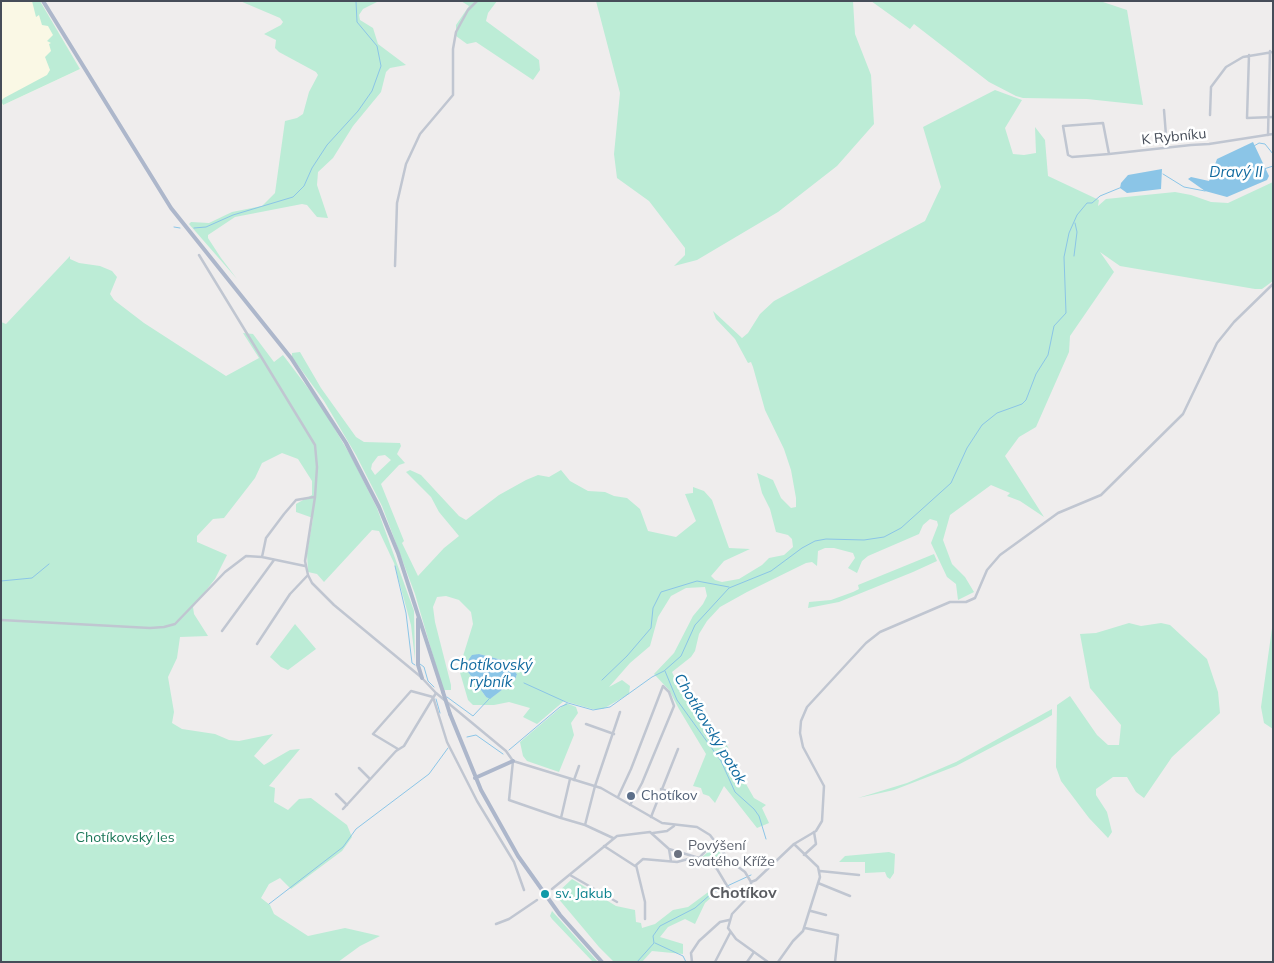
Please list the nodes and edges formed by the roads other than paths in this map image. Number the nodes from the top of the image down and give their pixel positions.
1 (43, 1) edge
2 (477, 1) edge
3 (1271, 51) edge
4 (1249, 55) junction
5 (1164, 110) dead end
6 (1165, 115) junction
7 (1210, 115) dead end
8 (1160, 116) dead end
9 (1273, 117) edge
10 (1267, 118) junction
11 (1273, 134) edge
12 (1268, 135) junction
13 (1167, 148) junction
14 (1109, 154) junction
15 (199, 255) dead end
16 (395, 266) dead end
17 (1273, 284) edge
18 (314, 497) junction
19 (262, 557) junction
20 (274, 560) junction
21 (305, 566) junction
22 (308, 575) junction
23 (416, 607) junction
24 (1, 620) edge
25 (222, 631) dead end
26 (257, 644) dead end
27 (422, 678) junction
28 (436, 693) junction
29 (433, 696) junction
30 (620, 712) dead end
31 (586, 724) dead end
32 (614, 734) junction
33 (398, 749) junction
34 (678, 749) dead end
35 (513, 761) junction
36 (579, 766) dead end
37 (359, 768) dead end
38 (475, 778) junction
39 (370, 779) junction
40 (572, 779) junction
41 (595, 786) junction
42 (661, 789) junction
43 (336, 794) dead end
44 (681, 796) dead end
45 (618, 797) junction
46 (630, 804) junction
47 (347, 805) junction
48 (343, 809) dead end
49 (651, 817) junction
50 (560, 818) junction
51 (585, 825) junction
52 (674, 826) junction
53 (814, 832) junction
54 (653, 833) junction
55 (613, 838) junction
56 (715, 841) junction
57 (794, 844) junction
58 (604, 846) junction
59 (669, 849) junction
60 (804, 854) junction
61 (693, 858) junction
62 (699, 858) junction
63 (726, 858) junction
64 (671, 861) junction
65 (636, 865) junction
66 (717, 869) junction
67 (820, 871) junction
68 (859, 875) dead end
69 (570, 876) junction
70 (751, 882) junction
71 (818, 883) junction
72 (728, 887) dead end
73 (552, 889) dead end
74 (524, 890) dead end
75 (850, 896) dead end
76 (536, 900) dead end
77 (617, 902) dead end
78 (811, 911) junction
79 (826, 915) dead end
80 (646, 919) dead end
81 (729, 920) junction
82 (496, 924) dead end
83 (805, 928) junction
84 (730, 933) junction
85 (754, 952) junction
86 (602, 962) edge
87 (692, 962) edge
88 (714, 962) edge
89 (747, 962) edge
90 (768, 962) edge
91 (778, 962) edge
92 (835, 962) edge

1 - 23 main road
2 - 16 street
3 - 4 street
3 - 10 street
4 - 7 street
4 - 10 street
5 - 6 street
6 - 8 street
6 - 13 street
9 - 10 street
10 - 12 street
11 - 12 street, K Rybníku
12 - 13 street, K Rybníku
13 - 14 street, K Rybníku
14 - 14 street, K Rybníku
15 - 18 street
17 - 53 street
18 - 19 street
18 - 21 street
19 - 20 street
19 - 24 street
20 - 21 street
20 - 25 street
21 - 22 street
22 - 26 street
22 - 27 street
23 - 27 main road
23 - 38 main road, bridge
27 - 28 street
28 - 29 street
28 - 35 street
29 - 33 street
29 - 33 street
29 - 74 street
30 - 32 street
31 - 32 street
32 - 41 street
33 - 39 street
34 - 42 street
35 - 38 main road
35 - 40 street
35 - 50 street
36 - 40 street
37 - 39 street
38 - 86 main road
39 - 47 street
40 - 41 street
40 - 50 street
41 - 45 street
41 - 51 street
42 - 44 street
42 - 49 street
43 - 47 street
45 - 46 street
45 - 46 street
46 - 49 street
47 - 48 street
49 - 52 street
50 - 51 street
51 - 55 street
52 - 54 street
52 - 56 street
53 - 57 street
53 - 60 street
54 - 55 street
54 - 59 street
55 - 58 street
56 - 62 street
56 - 63 street
57 - 60 street
57 - 70 street
58 - 65 street
58 - 69 street
59 - 61 street
59 - 64 street
60 - 67 street
61 - 62 street
61 - 64 street
62 - 66 street
63 - 66 street
63 - 70 street
64 - 65 street
65 - 80 street
66 - 72 street
67 - 68 street
67 - 71 street
69 - 73 street
69 - 77 street
70 - 81 street
71 - 75 street
71 - 78 street
76 - 82 street
78 - 79 street
78 - 83 street
81 - 84 street
81 - 87 street
83 - 91 street
83 - 92 street
84 - 85 street
84 - 88 street
85 - 89 street
85 - 90 street

